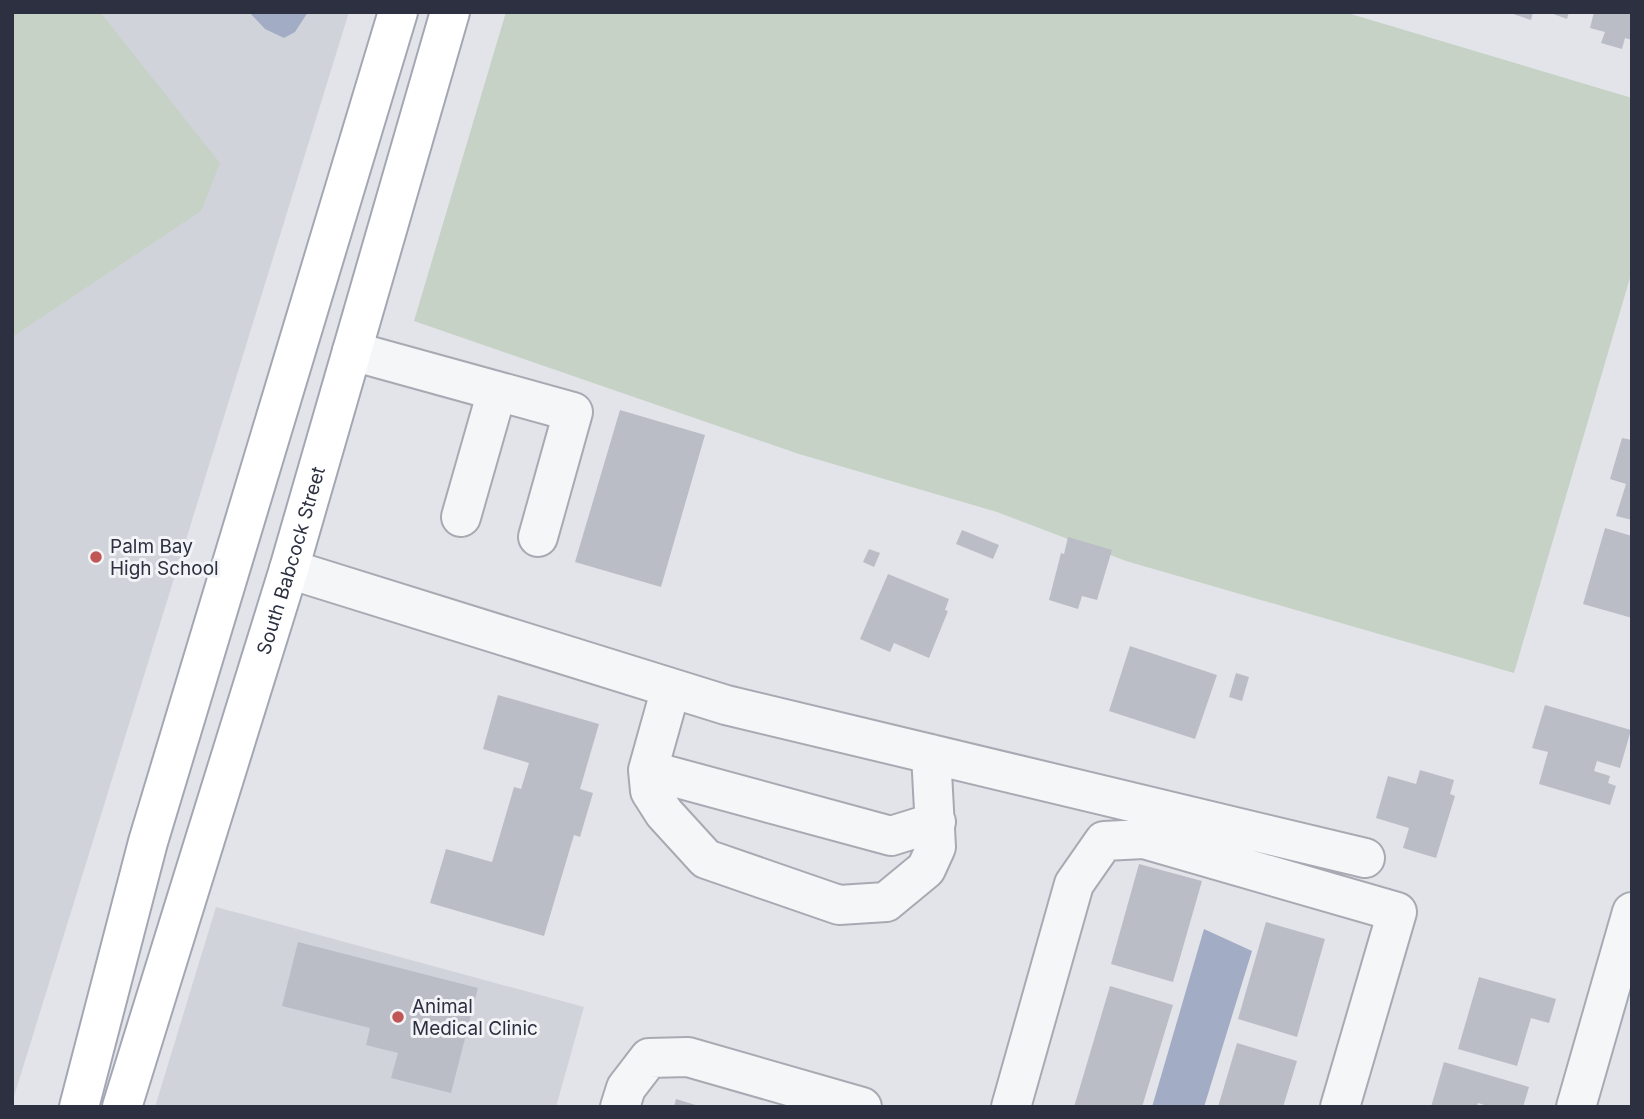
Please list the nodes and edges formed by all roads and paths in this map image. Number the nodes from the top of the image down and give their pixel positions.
1 (398, 12) edge
2 (450, 12) edge
3 (352, 351) junction
4 (497, 391) junction
5 (461, 517) dead end
6 (538, 537) dead end
7 (289, 569) junction
8 (671, 688) junction
9 (930, 754) junction
10 (648, 770) junction
11 (936, 822) junction
12 (1365, 858) dead end
13 (1632, 912) edge
14 (79, 1107) edge
15 (122, 1107) edge
16 (620, 1107) edge
17 (862, 1107) edge
18 (1012, 1107) edge
19 (1340, 1107) edge
20 (1576, 1107) edge

1 - 14 main road
2 - 3 main road, South Babcock Street
3 - 4 street
3 - 7 main road, South Babcock Street
4 - 5 street
4 - 6 street
7 - 8 street
7 - 15 main road, South Babcock Street
8 - 9 street
8 - 10 street
9 - 11 street
9 - 12 street
10 - 11 street
10 - 11 street
13 - 20 street
16 - 17 street
18 - 19 street

